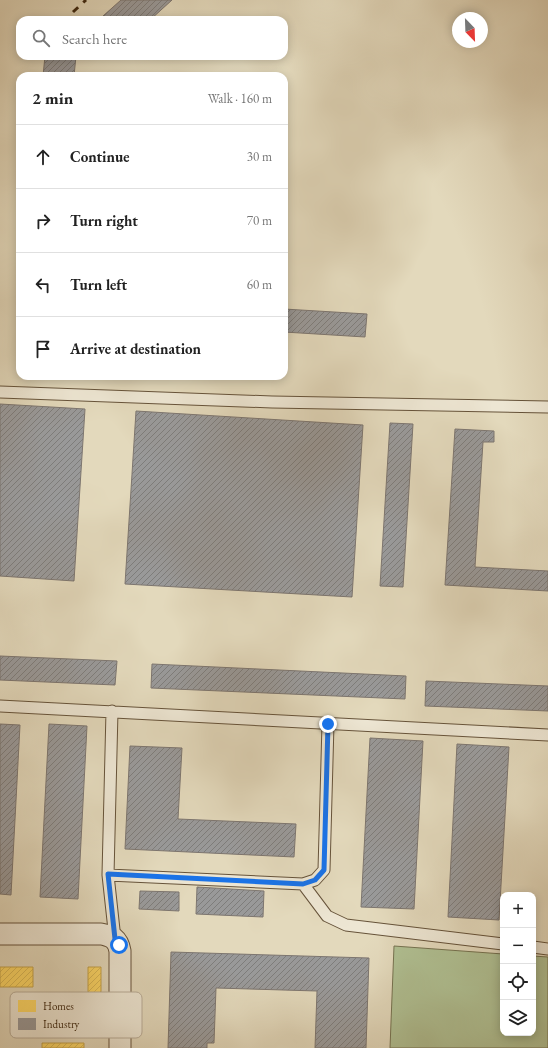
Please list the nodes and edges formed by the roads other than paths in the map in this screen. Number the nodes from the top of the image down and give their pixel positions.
1 (0, 392) edge
2 (548, 407) edge
3 (0, 706) edge
4 (112, 711) junction
5 (328, 724) junction
6 (548, 735) edge
7 (108, 874) junction
8 (303, 884) junction
9 (0, 934) edge
10 (115, 939) junction
11 (500, 944) edge
12 (536, 947) edge
13 (548, 949) edge
14 (120, 992) edge

1 - 2 lane
3 - 4 lane
4 - 5 lane
4 - 7 lane
5 - 6 lane
5 - 8 lane
7 - 8 lane
7 - 10 lane
8 - 11 lane
9 - 10 street
10 - 14 street
12 - 13 lane

